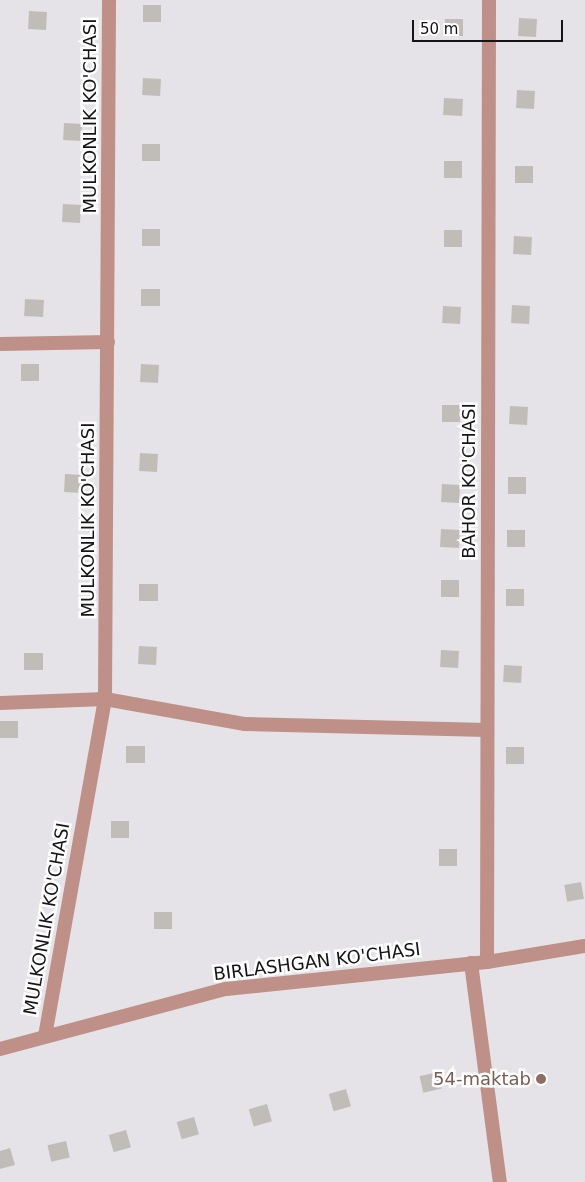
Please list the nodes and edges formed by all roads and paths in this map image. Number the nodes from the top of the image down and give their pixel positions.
1 (109, 0) edge
2 (489, 0) edge
3 (108, 342) junction
4 (0, 344) edge
5 (105, 698) junction
6 (0, 703) edge
7 (487, 730) junction
8 (585, 946) edge
9 (486, 962) junction
10 (471, 964) junction
11 (45, 1036) junction
12 (0, 1049) edge
13 (500, 1182) edge

1 - 3 street, MULKONLIK KO'CHASI
2 - 7 street, BAHOR KO'CHASI
3 - 4 street
3 - 5 street, MULKONLIK KO'CHASI
5 - 6 street
5 - 7 street
5 - 11 street, MULKONLIK KO'CHASI
7 - 9 street, BAHOR KO'CHASI
8 - 9 street, BIRLASHGAN KO'CHASI
9 - 10 street, BIRLASHGAN KO'CHASI
10 - 11 street, BIRLASHGAN KO'CHASI
10 - 13 street
11 - 12 street, BIRLASHGAN KO'CHASI

